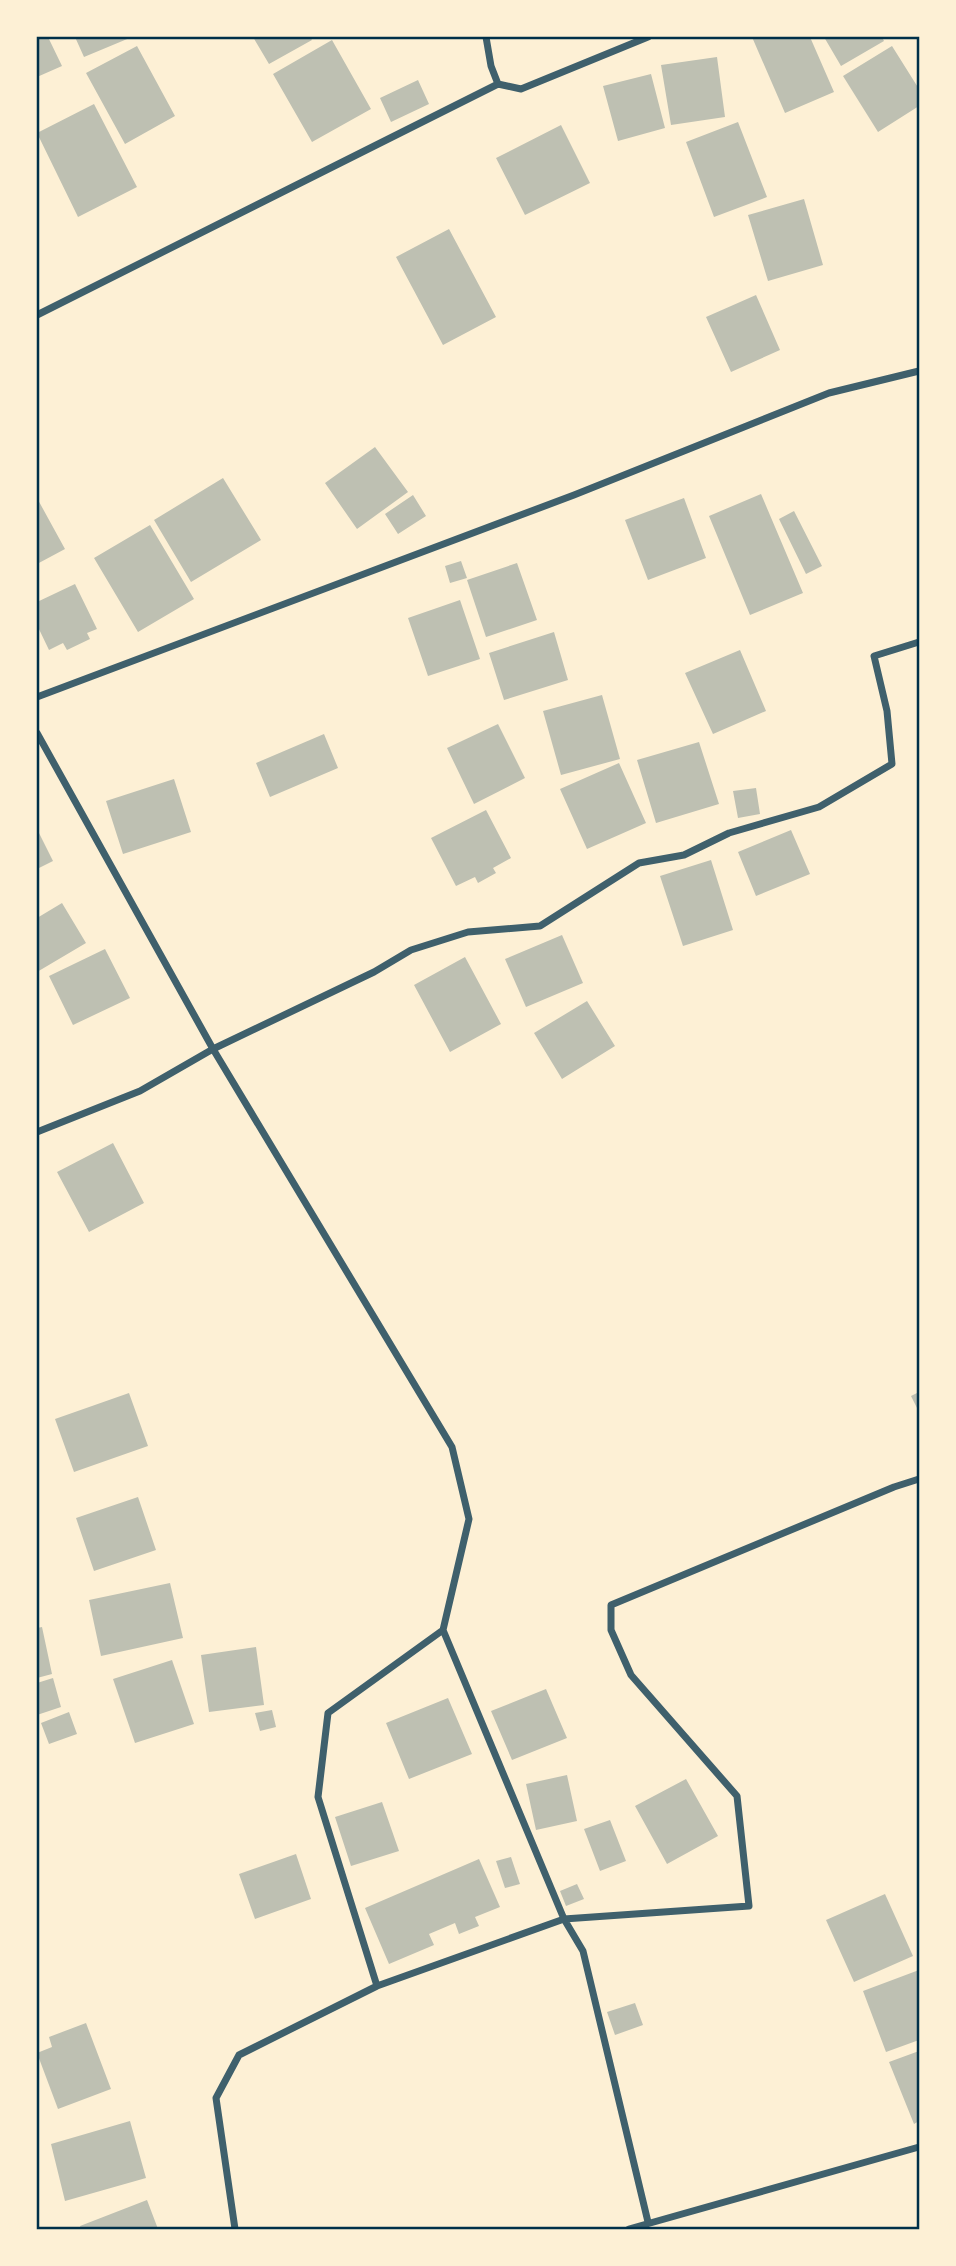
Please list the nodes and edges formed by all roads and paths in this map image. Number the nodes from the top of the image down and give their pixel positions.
1 (486, 37) edge
2 (648, 37) edge
3 (498, 84) junction
4 (37, 315) edge
5 (919, 371) edge
6 (919, 642) edge
7 (37, 698) edge
8 (37, 733) edge
9 (213, 1049) junction
10 (37, 1132) edge
11 (919, 1479) edge
12 (443, 1630) junction
13 (564, 1919) junction
14 (377, 1986) junction
15 (919, 2147) edge
16 (648, 2222) junction
17 (235, 2229) edge
18 (629, 2229) edge

1 - 3 street
2 - 3 street
3 - 4 street
5 - 7 street
6 - 9 street
8 - 9 street
9 - 10 street
9 - 12 street
11 - 13 street
12 - 13 street
12 - 14 street
13 - 14 street
13 - 16 street
14 - 17 street
15 - 16 street
16 - 18 street

